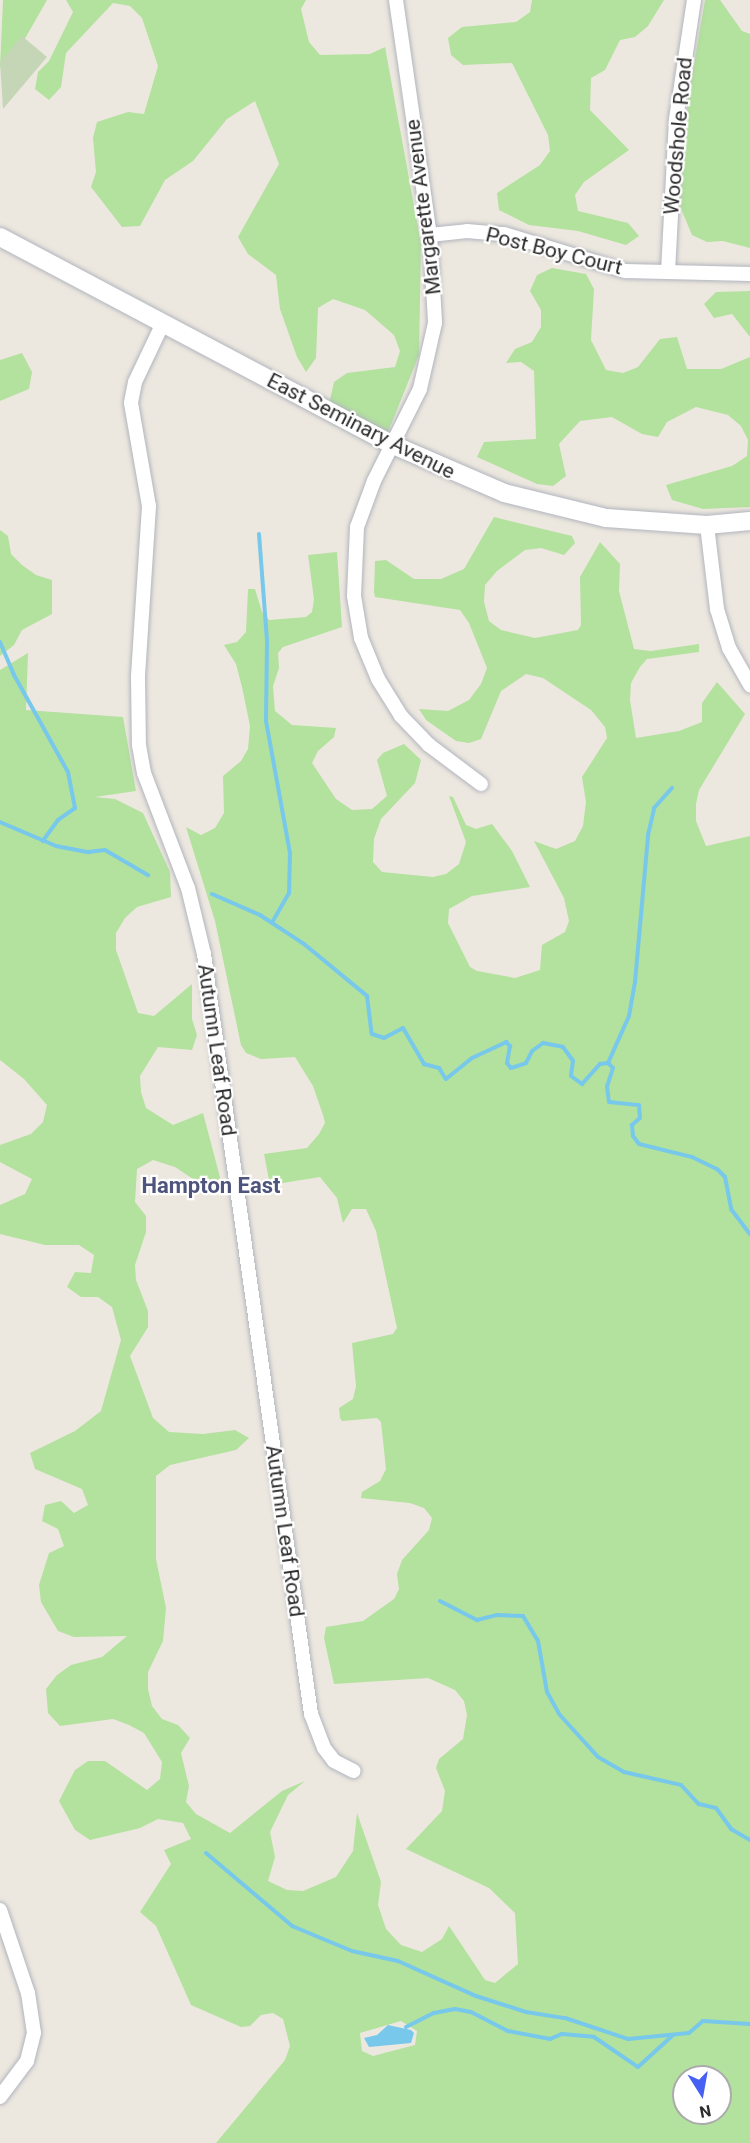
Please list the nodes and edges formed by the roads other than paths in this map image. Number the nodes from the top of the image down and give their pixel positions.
1 (396, 0) edge
2 (694, 0) edge
3 (430, 235) junction
4 (0, 237) edge
5 (668, 272) junction
6 (750, 274) edge
7 (163, 323) junction
8 (392, 444) junction
9 (750, 521) edge
10 (707, 525) junction
11 (750, 685) edge
12 (481, 784) dead end
13 (354, 1771) dead end
14 (0, 1910) edge
15 (0, 2097) edge

1 - 3 street, Margarette Avenue
2 - 5 street, Woodshole Road
3 - 5 street, Post Boy Court
3 - 8 street, Margarette Avenue
4 - 7 street, East Seminary Avenue
5 - 6 street, Post Boy Court
7 - 8 street, East Seminary Avenue
7 - 13 street, Autumn Leaf Road
8 - 10 street, East Seminary Avenue
8 - 12 street, Margarette Avenue
9 - 10 street, East Seminary Avenue
10 - 11 street
14 - 15 street

